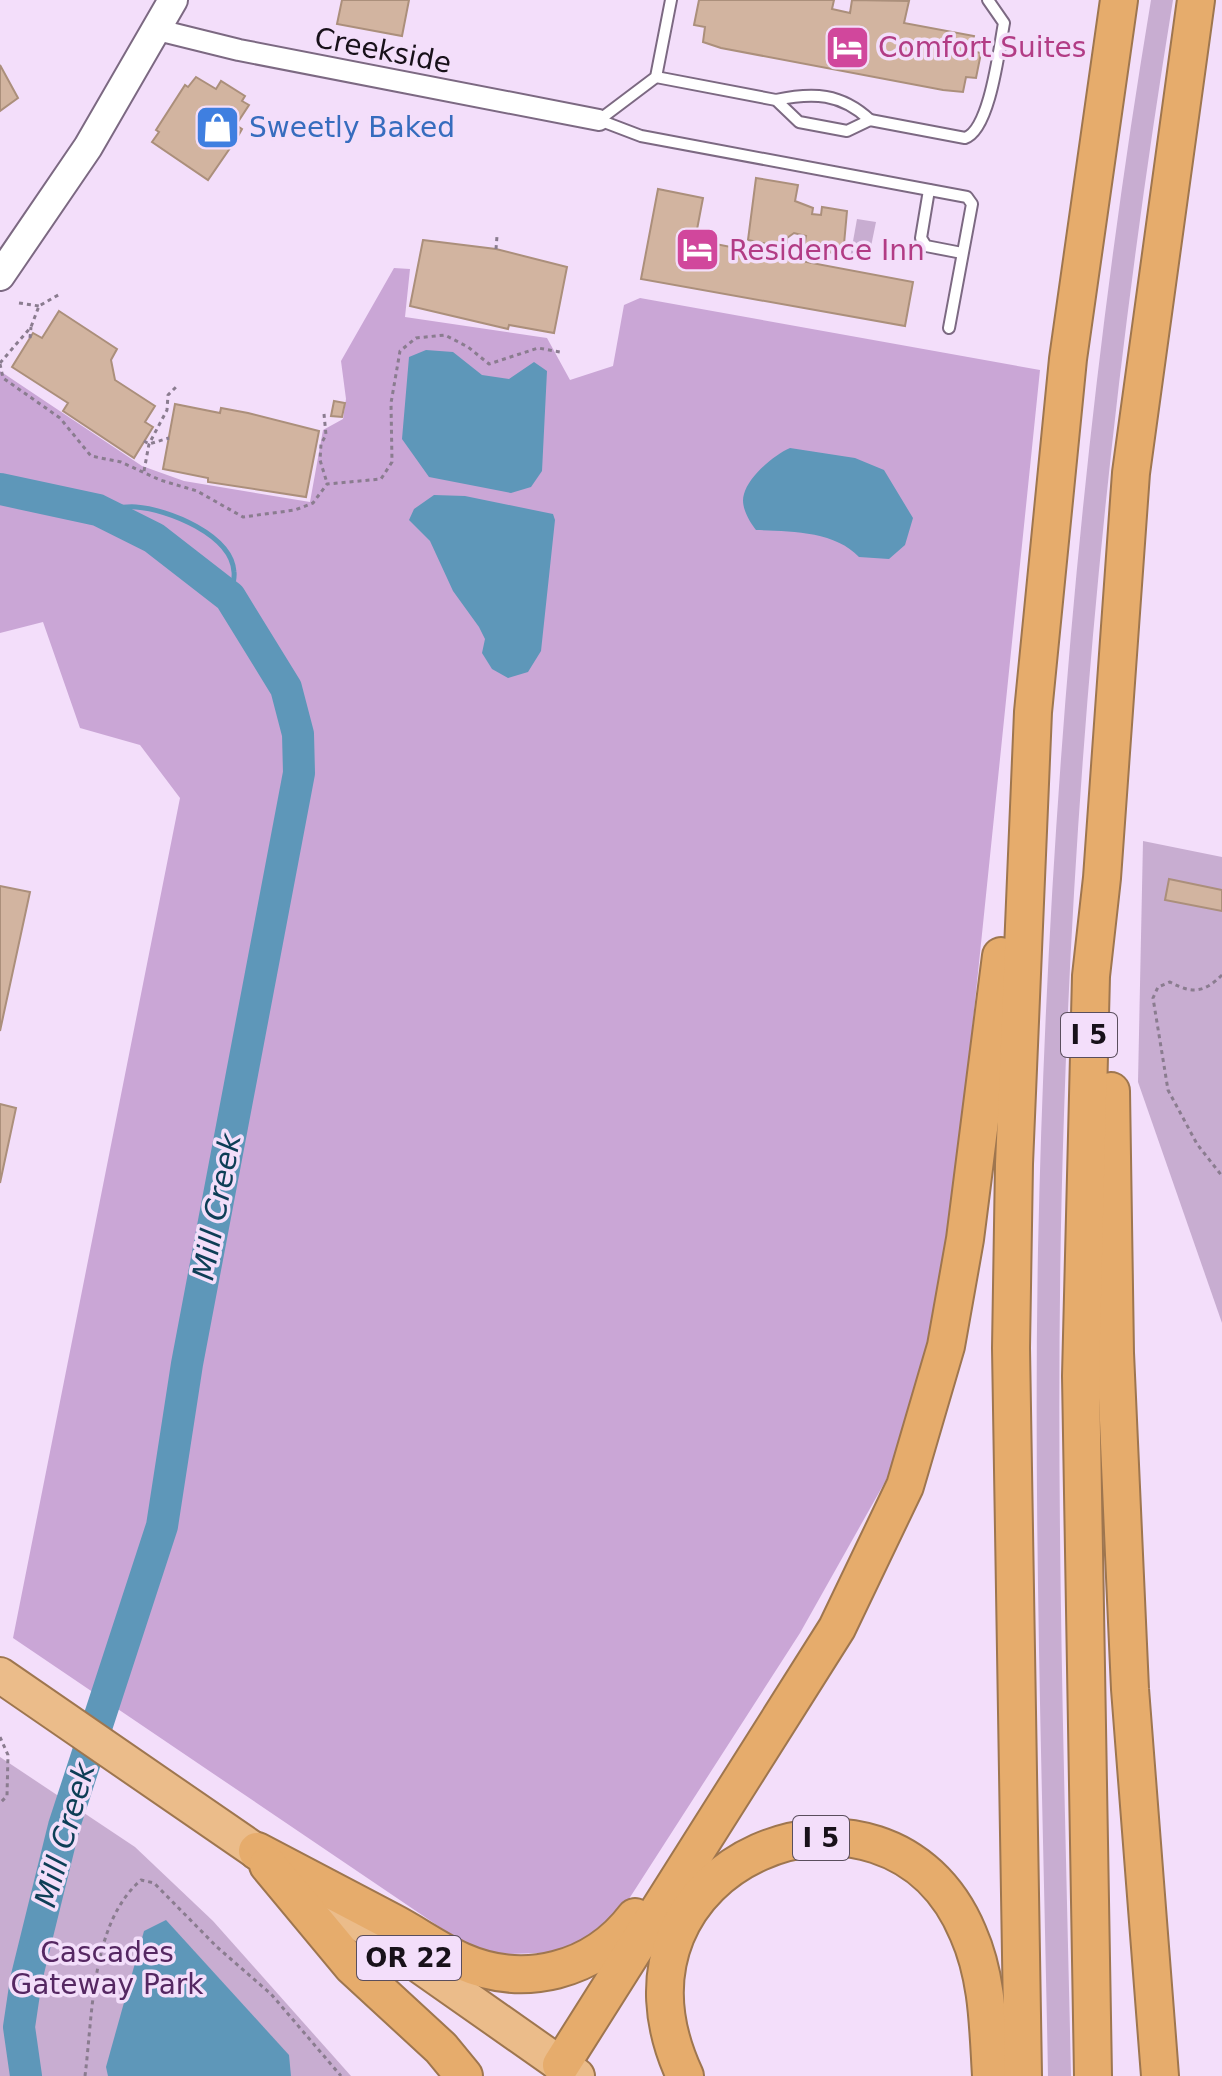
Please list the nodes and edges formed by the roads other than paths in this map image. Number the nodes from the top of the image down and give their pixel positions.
1 (173, 0) edge
2 (671, 0) edge
3 (988, 0) edge
4 (1119, 0) edge
5 (1196, 0) edge
6 (158, 30) junction
7 (656, 77) junction
8 (776, 100) junction
9 (599, 120) junction
10 (870, 120) junction
11 (929, 190) junction
12 (962, 253) junction
13 (0, 276) edge
14 (949, 328) dead end
15 (1033, 712) junction
16 (1102, 878) junction
17 (837, 1628) junction
18 (0, 1675) edge
19 (257, 1851) junction
20 (569, 2070) edge
21 (464, 2076) edge
22 (685, 2076) edge
23 (991, 2076) edge
24 (1023, 2076) edge
25 (1093, 2076) edge
26 (1160, 2076) edge

1 - 6 main road
2 - 7 lane
3 - 10 lane
4 - 15 highway, I 5
5 - 16 highway, I 5
6 - 9 street, Creekside
6 - 13 main road
7 - 8 lane
7 - 9 lane
8 - 10 lane
8 - 10 lane
9 - 11 lane
11 - 12 lane
11 - 12 lane
12 - 14 lane
15 - 17 highway
15 - 24 highway, I 5
16 - 25 highway, I 5
16 - 26 highway, I 5
17 - 19 highway
17 - 20 highway
18 - 19 highway, OR 22
19 - 20 highway, OR 22
19 - 21 highway
22 - 23 highway, I 5

